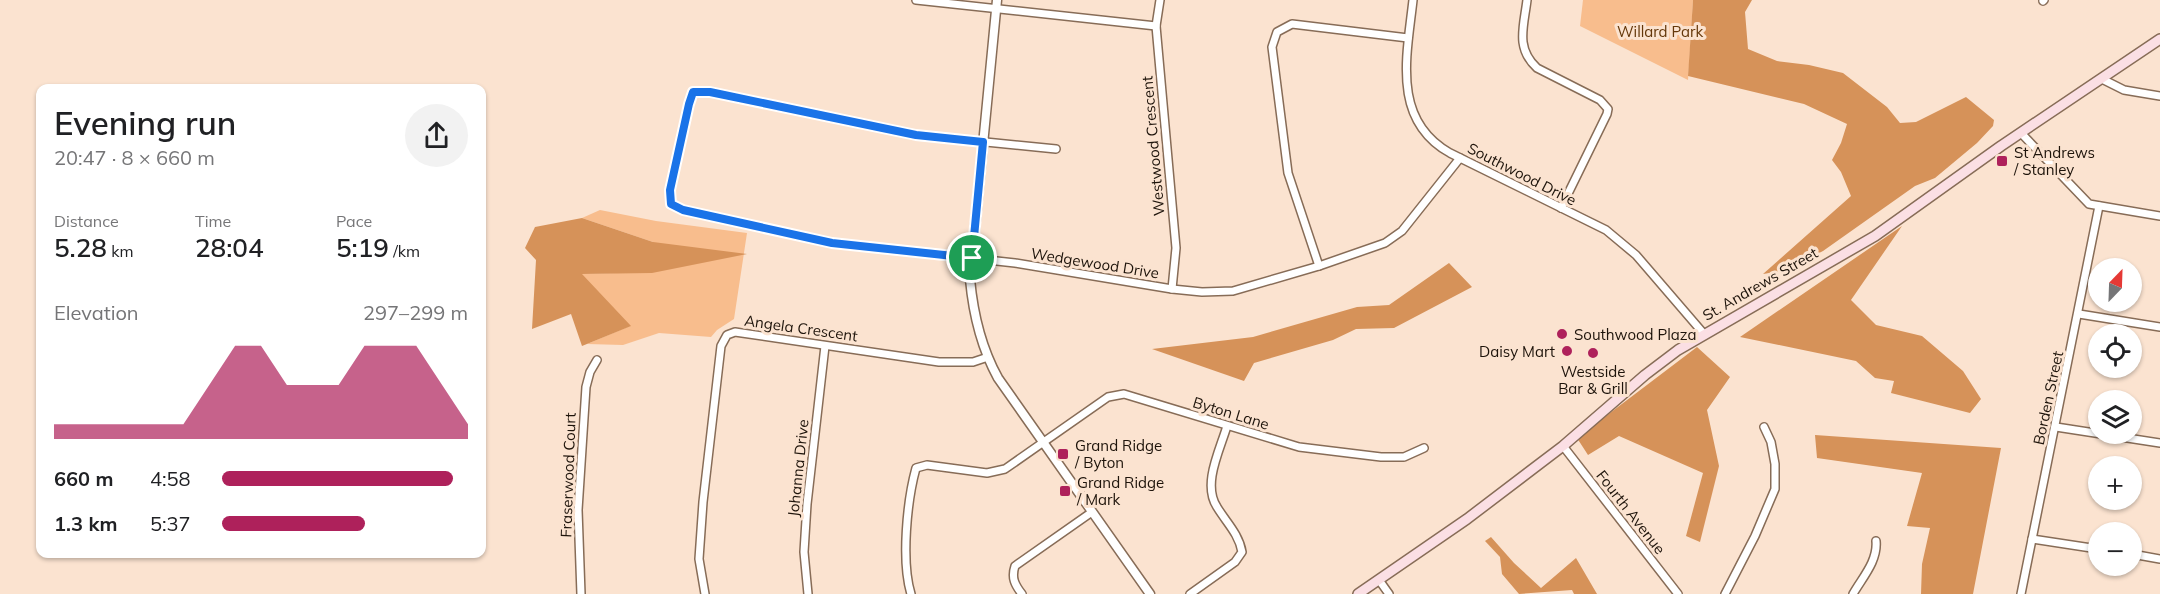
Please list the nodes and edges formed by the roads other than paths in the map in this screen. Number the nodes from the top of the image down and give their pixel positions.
1 (916, 0) edge
2 (998, 0) edge
3 (1160, 0) edge
4 (1413, 0) edge
5 (1527, 0) edge
6 (997, 10) junction
7 (1156, 27) junction
8 (1408, 38) junction
9 (2160, 39) edge
10 (2102, 80) junction
11 (2160, 96) edge
12 (2021, 133) junction
13 (983, 142) junction
14 (1056, 149) dead end
15 (1460, 158) junction
16 (2099, 206) junction
17 (1561, 208) junction
18 (2160, 216) edge
19 (972, 258) junction
20 (1319, 266) junction
21 (1172, 289) junction
22 (2079, 314) junction
23 (2160, 327) edge
24 (1704, 334) junction
25 (825, 346) junction
26 (988, 357) junction
27 (597, 360) dead end
28 (1227, 426) junction
29 (1764, 427) dead end
30 (2056, 427) junction
31 (1043, 442) junction
32 (2160, 443) edge
33 (1563, 446) junction
34 (1424, 448) dead end
35 (1092, 512) junction
36 (2032, 539) junction
37 (1876, 541) dead end
38 (2088, 547) edge
39 (2142, 556) edge
40 (2160, 559) edge
41 (1378, 580) junction
42 (581, 594) edge
43 (705, 594) edge
44 (808, 594) edge
45 (911, 594) edge
46 (1022, 594) edge
47 (1150, 594) edge
48 (1190, 594) edge
49 (1358, 594) edge
50 (1389, 594) edge
51 (1678, 594) edge
52 (1725, 594) edge
53 (1853, 594) edge
54 (2021, 594) edge

1 - 6 street
2 - 6 street
3 - 7 street, Westwood Crescent
4 - 8 street, Southwood Drive
5 - 17 street
6 - 7 street
6 - 13 street
7 - 21 street, Westwood Crescent
8 - 15 street, Southwood Drive
8 - 20 street
9 - 10 main road, St. Andrews Street
10 - 11 street
10 - 12 main road, St. Andrews Street
12 - 16 street
12 - 24 main road, St. Andrews Street
13 - 14 street
13 - 19 street
13 - 19 street, Wedgewood Drive
15 - 17 street, Southwood Drive
15 - 20 street, Wedgewood Drive
16 - 18 street
16 - 22 street, Borden Street
17 - 24 street, Southwood Drive
19 - 21 street, Wedgewood Drive
19 - 26 street
20 - 21 street, Wedgewood Drive
22 - 23 street
22 - 30 street, Borden Street
24 - 33 main road, St. Andrews Street
25 - 26 street, Angela Crescent
25 - 43 street, Angela Crescent
25 - 44 street, Johanna Drive
26 - 31 street
27 - 42 street, Fraserwood Court
28 - 31 street, Byton Lane
28 - 34 street, Byton Lane
28 - 48 street
29 - 52 street
30 - 32 street
30 - 36 street, Borden Street
31 - 35 street
31 - 45 street, Byton Lane
33 - 41 main road, St. Andrews Street
33 - 51 street, Fourth Avenue
35 - 46 street
35 - 47 street
36 - 38 street
36 - 54 street, Borden Street
37 - 53 street
39 - 40 street
41 - 49 main road, St. Andrews Street
41 - 50 street

